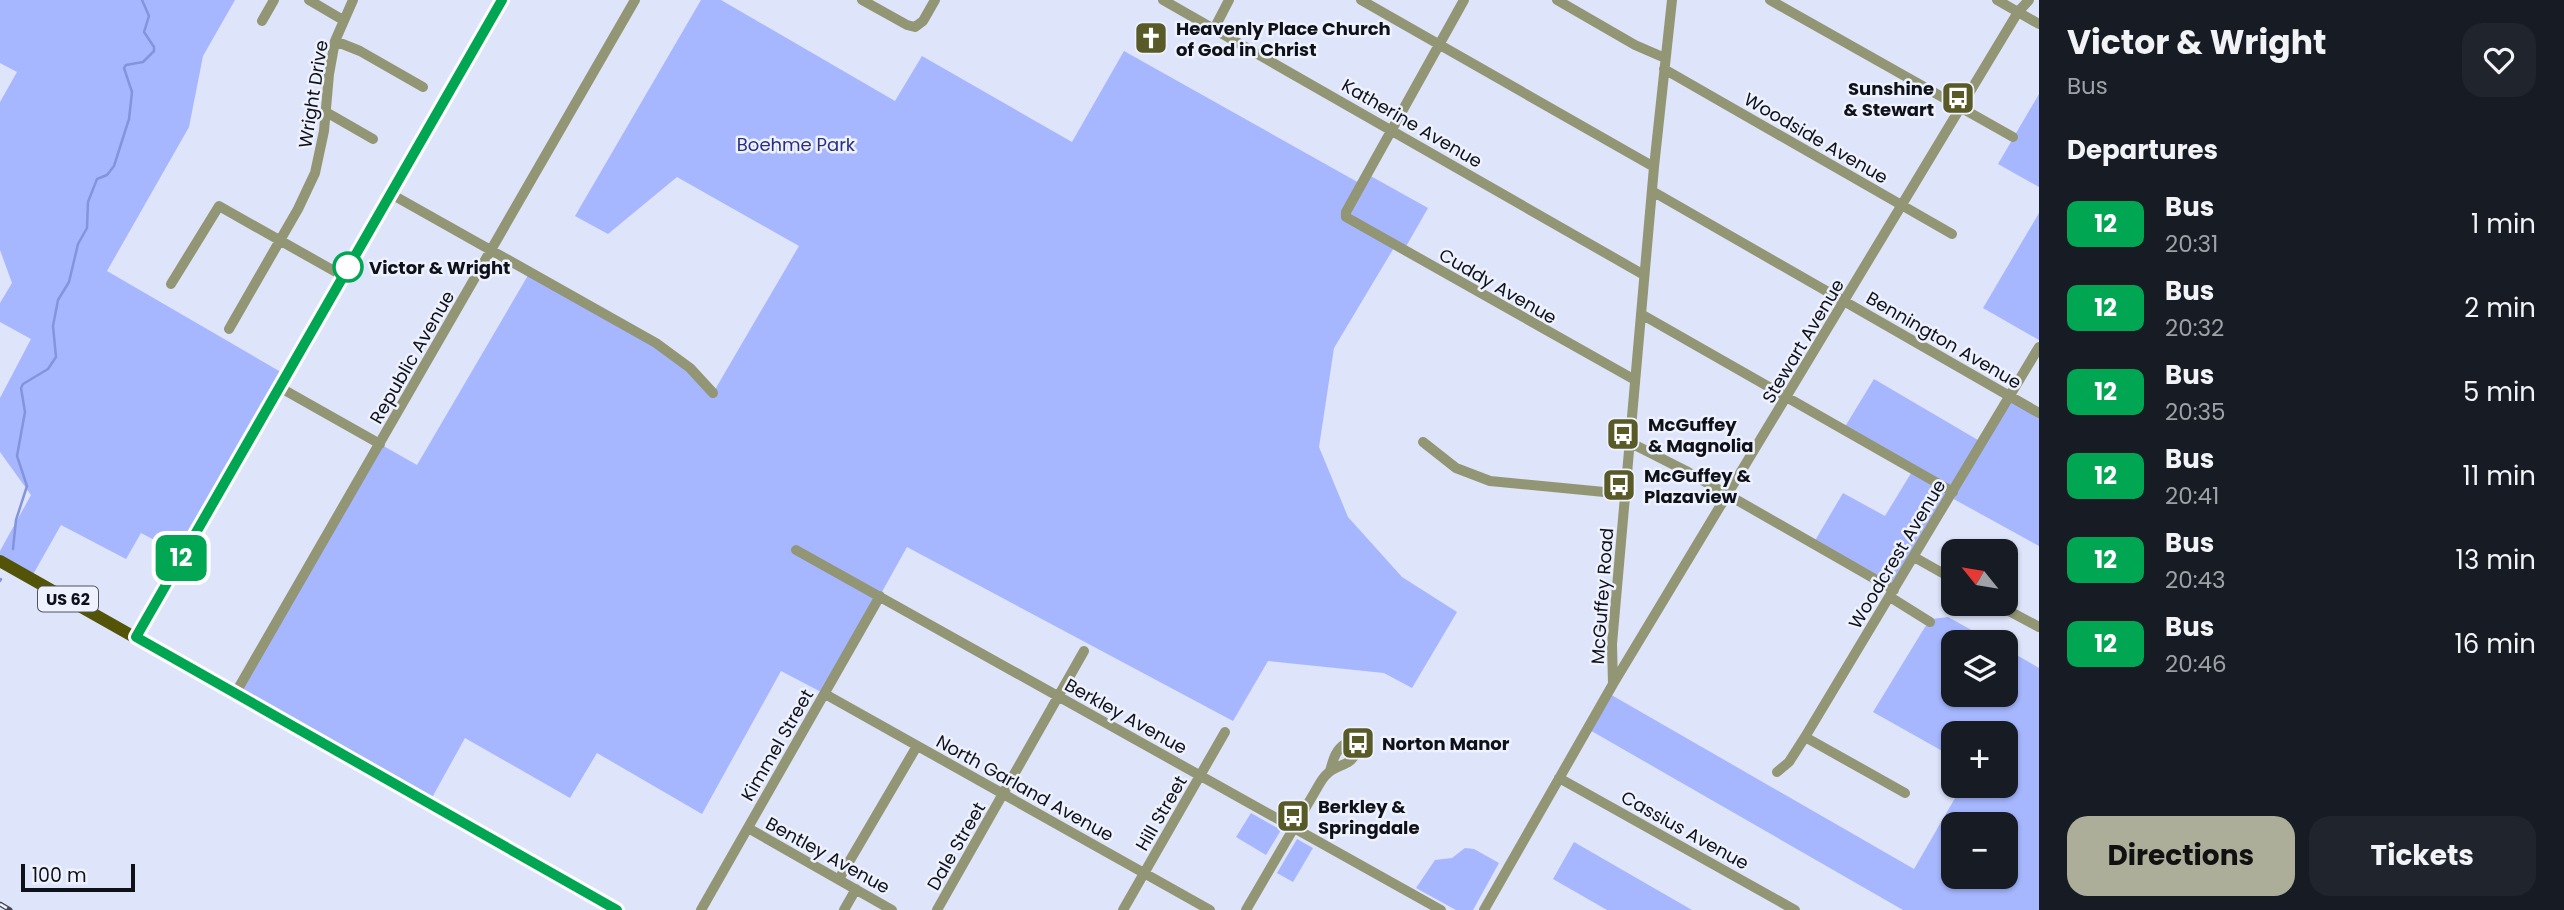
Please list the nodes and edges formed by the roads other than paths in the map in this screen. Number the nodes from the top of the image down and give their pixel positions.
1 (274, 0) edge
2 (309, 0) edge
3 (353, 0) edge
4 (635, 0) edge
5 (862, 0) edge
6 (935, 0) edge
7 (1163, 0) edge
8 (1229, 0) edge
9 (1361, 0) edge
10 (1464, 0) edge
11 (1557, 0) edge
12 (1671, 0) edge
13 (1770, 0) edge
14 (1997, 0) edge
15 (2015, 0) edge
16 (2029, 0) edge
17 (501, 1) edge
18 (2018, 12) junction
19 (343, 20) junction
20 (262, 21) dead end
21 (2039, 24) edge
22 (1214, 29) junction
23 (335, 41) junction
24 (1439, 45) junction
25 (1664, 63) junction
26 (423, 87) dead end
27 (1960, 108) junction
28 (326, 112) junction
29 (1391, 130) junction
30 (2013, 137) dead end
31 (373, 139) dead end
32 (1654, 166) junction
33 (1652, 191) junction
34 (391, 194) junction
35 (1902, 205) junction
36 (1952, 234) dead end
37 (280, 240) junction
38 (492, 251) junction
39 (343, 275) junction
40 (1644, 275) junction
41 (171, 284) dead end
42 (1845, 302) junction
43 (1641, 314) junction
44 (229, 329) dead end
45 (2039, 347) edge
46 (1635, 380) junction
47 (279, 387) junction
48 (713, 393) dead end
49 (2010, 396) junction
50 (1787, 398) junction
51 (2039, 413) edge
52 (1423, 442) dead end
53 (1629, 442) junction
54 (380, 444) junction
55 (1953, 492) junction
56 (1625, 494) junction
57 (1728, 496) junction
58 (796, 550) dead end
59 (1914, 557) junction
60 (0, 561) edge
61 (1941, 572) edge
62 (1892, 594) junction
63 (880, 596) junction
64 (2018, 616) edge
65 (1930, 622) dead end
66 (2039, 627) edge
67 (136, 637) junction
68 (1084, 651) dead end
69 (1613, 684) junction
70 (235, 694) junction
71 (825, 694) junction
72 (1059, 696) junction
73 (1225, 732) dead end
74 (1805, 737) junction
75 (917, 746) junction
76 (1331, 771) dead end
77 (1777, 772) dead end
78 (1201, 775) junction
79 (1559, 778) junction
80 (1905, 793) dead end
81 (1004, 794) junction
82 (748, 828) junction
83 (1293, 828) junction
84 (1144, 873) junction
85 (838, 879) junction
86 (856, 889) junction
87 (617, 910) edge
88 (701, 910) edge
89 (844, 910) edge
90 (892, 910) edge
91 (937, 910) edge
92 (1123, 910) edge
93 (1210, 910) edge
94 (1246, 910) edge
95 (1441, 910) edge
96 (1484, 910) edge
97 (1796, 910) edge

1 - 20 street
2 - 19 street
3 - 19 street, Wright Drive
4 - 38 street, Republic Avenue
5 - 6 street
7 - 22 street, Katherine Avenue
8 - 22 street
9 - 24 street
10 - 24 street
11 - 25 street, Woodside Avenue
12 - 25 street, McGuffey Road
13 - 27 street
14 - 18 street
15 - 18 street
16 - 18 street, Stewart Avenue
17 - 34 street
18 - 21 street
18 - 27 street, Stewart Avenue
19 - 23 street, Wright Drive
22 - 29 street, Katherine Avenue
23 - 26 street
23 - 28 street, Wright Drive
24 - 29 street
24 - 32 street
25 - 32 street, McGuffey Road
25 - 35 street, Woodside Avenue
27 - 30 street
27 - 35 street, Stewart Avenue
28 - 31 street
28 - 37 street, Wright Drive
29 - 40 street, Katherine Avenue
29 - 46 street, Cuddy Avenue
32 - 33 street, McGuffey Road
33 - 40 street, McGuffey Road
33 - 42 street, Bennington Avenue
34 - 38 street
34 - 39 street
35 - 36 street, Woodside Avenue
35 - 42 street, Stewart Avenue
37 - 39 street
37 - 41 street
37 - 44 street, Wright Drive
38 - 48 street
38 - 54 street, Republic Avenue
39 - 47 street
40 - 43 street, McGuffey Road
42 - 49 street, Bennington Avenue
42 - 50 street, Stewart Avenue
43 - 46 street, McGuffey Road
43 - 50 street
45 - 49 street, Woodcrest Avenue
46 - 53 street, McGuffey Road
47 - 54 street
47 - 67 street
49 - 51 street, Bennington Avenue
49 - 55 street, Woodcrest Avenue
50 - 55 street
50 - 57 street, Stewart Avenue
52 - 56 street
53 - 56 street, McGuffey Road
53 - 57 street
54 - 70 street, Republic Avenue
55 - 59 street, Woodcrest Avenue
56 - 69 street, McGuffey Road
57 - 62 street
57 - 69 street, Stewart Avenue
58 - 63 street, Berkley Avenue
59 - 61 street
59 - 62 street, Woodcrest Avenue
60 - 67 main road, US 62
62 - 65 street
62 - 74 street, Woodcrest Avenue
63 - 71 street, Kimmel Street
63 - 72 street, Berkley Avenue
64 - 66 street
67 - 70 main road, US 62
68 - 72 street, Dale Street
69 - 79 street, McGuffey Road
70 - 87 main road, US 62
71 - 75 street, North Garland Avenue
71 - 82 street, Kimmel Street
72 - 78 street, Berkley Avenue
72 - 81 street, Dale Street
73 - 78 street, Hill Street
74 - 77 street, Woodcrest Avenue
74 - 80 street
75 - 81 street, North Garland Avenue
75 - 85 street
76 - 83 street
78 - 83 street, Berkley Avenue
78 - 84 street, Hill Street
79 - 96 street, McGuffey Road
79 - 97 street, Cassius Avenue
81 - 84 street, North Garland Avenue
81 - 91 street, Dale Street
82 - 85 street, Bentley Avenue
82 - 88 street, Kimmel Street
83 - 94 street
83 - 95 street, Berkley Avenue
84 - 92 street, Hill Street
84 - 93 street, North Garland Avenue
85 - 86 street, Bentley Avenue
86 - 89 street
86 - 90 street, Bentley Avenue

